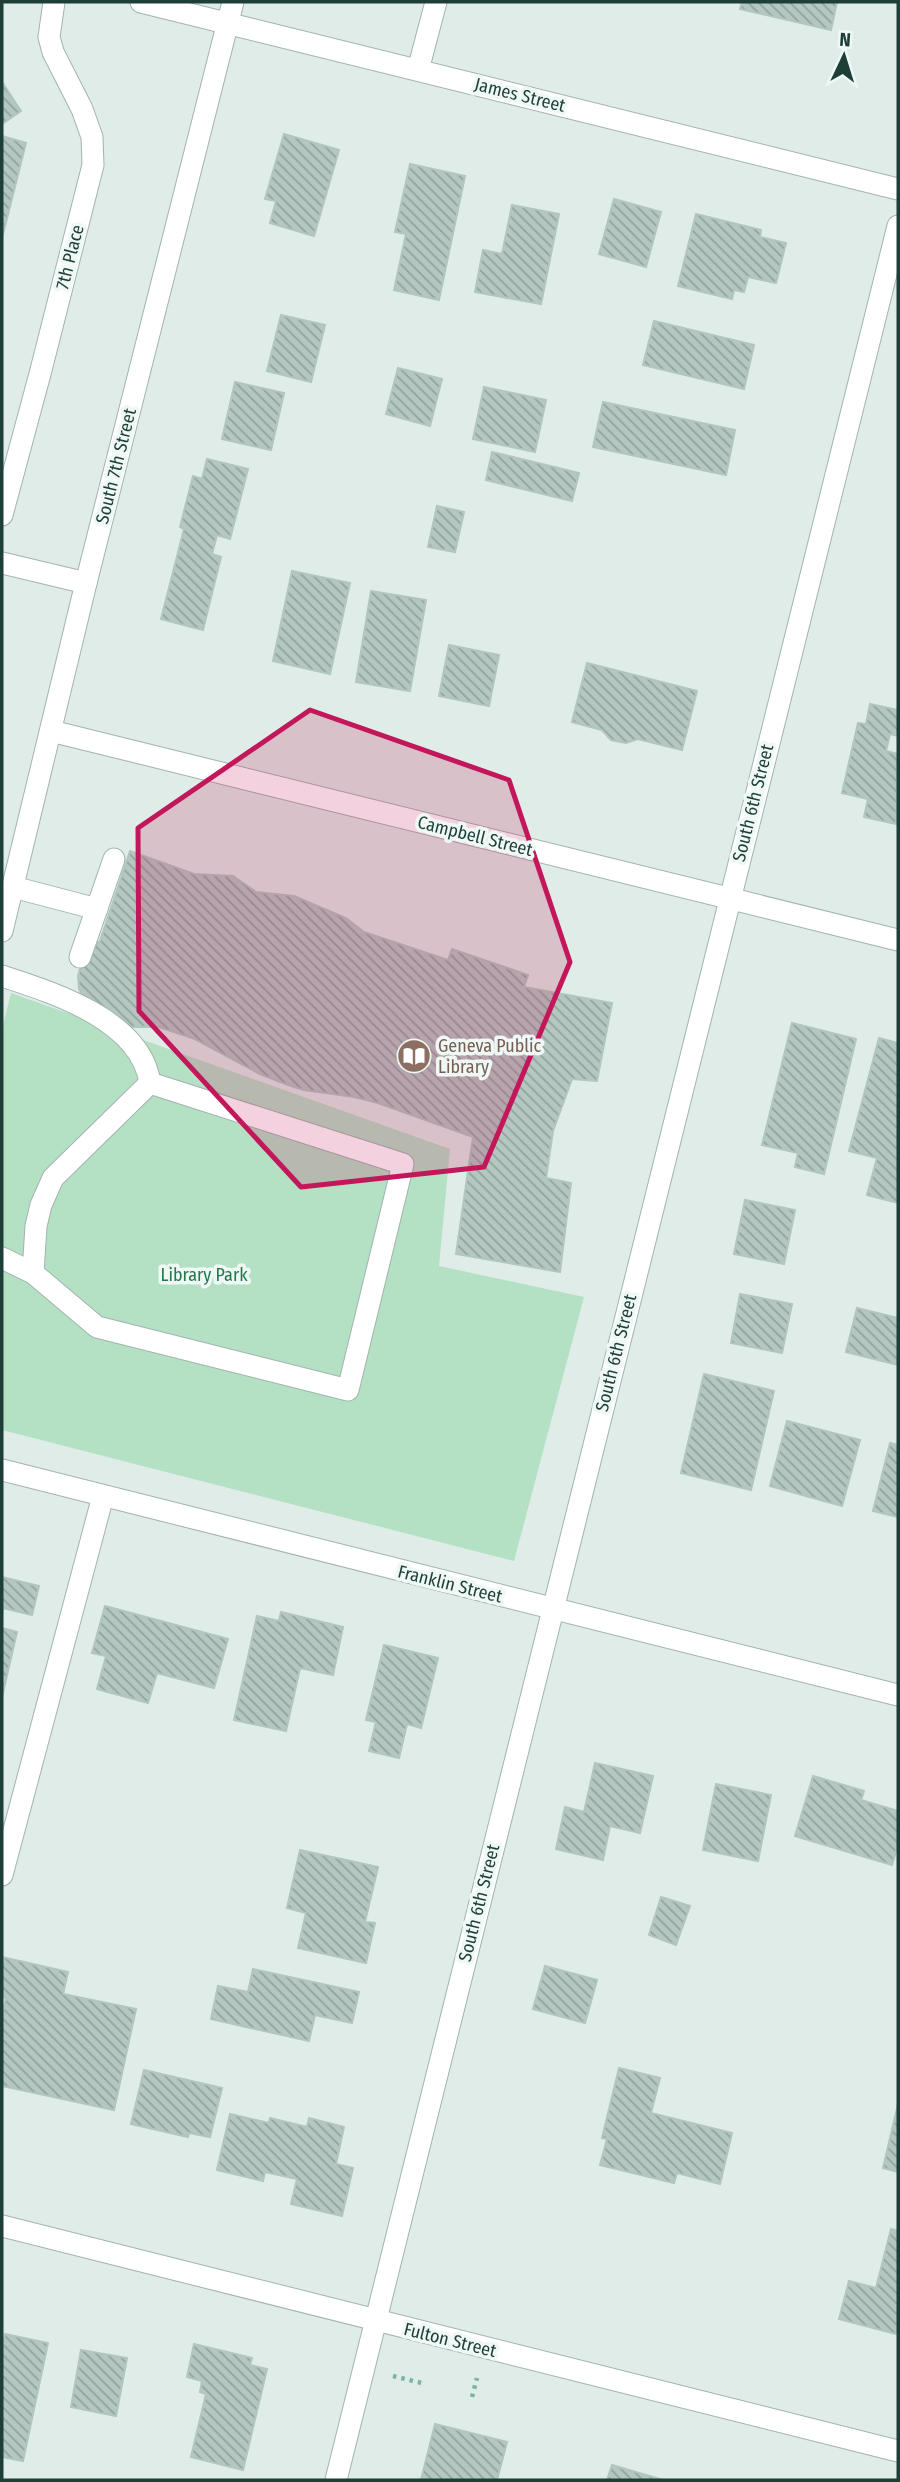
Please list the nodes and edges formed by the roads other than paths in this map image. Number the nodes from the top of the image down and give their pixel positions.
1 (54, 2) edge
2 (141, 2) edge
3 (233, 2) edge
4 (436, 2) edge
5 (228, 23) junction
6 (418, 70) junction
7 (898, 189) edge
8 (898, 226) edge
9 (2, 515) edge
10 (2, 563) edge
11 (86, 583) junction
12 (51, 731) junction
13 (114, 859) dead end
14 (13, 887) junction
15 (730, 898) junction
16 (97, 909) junction
17 (2, 931) edge
18 (898, 940) edge
19 (80, 957) dead end
20 (2, 976) edge
21 (150, 1083) junction
22 (2, 1258) edge
23 (33, 1273) junction
24 (2, 1470) edge
25 (103, 1496) junction
26 (552, 1610) junction
27 (898, 1695) edge
28 (2, 1875) edge
29 (2, 2226) edge
30 (375, 2321) junction
31 (898, 2451) edge
32 (336, 2480) edge

1 - 9 street, 7th Place
2 - 5 street, James Street
3 - 5 street, South 7th Street
4 - 6 street
5 - 6 street, James Street
5 - 11 street, South 7th Street
6 - 7 street, James Street
8 - 15 street, South 6th Street
10 - 11 street
11 - 12 street, South 7th Street
12 - 14 street, South 7th Street
12 - 15 street, Campbell Street
13 - 16 street
14 - 16 street
14 - 17 street, South 7th Street
15 - 18 street, Campbell Street
15 - 26 street, South 6th Street
16 - 19 street
20 - 21 street
21 - 23 street
21 - 23 street
22 - 23 street
24 - 25 street, Franklin Street
25 - 26 street, Franklin Street
25 - 28 street
26 - 27 street, Franklin Street
26 - 30 street, South 6th Street
29 - 30 street, Fulton Street
30 - 31 street, Fulton Street
30 - 32 street, South 6th Street

